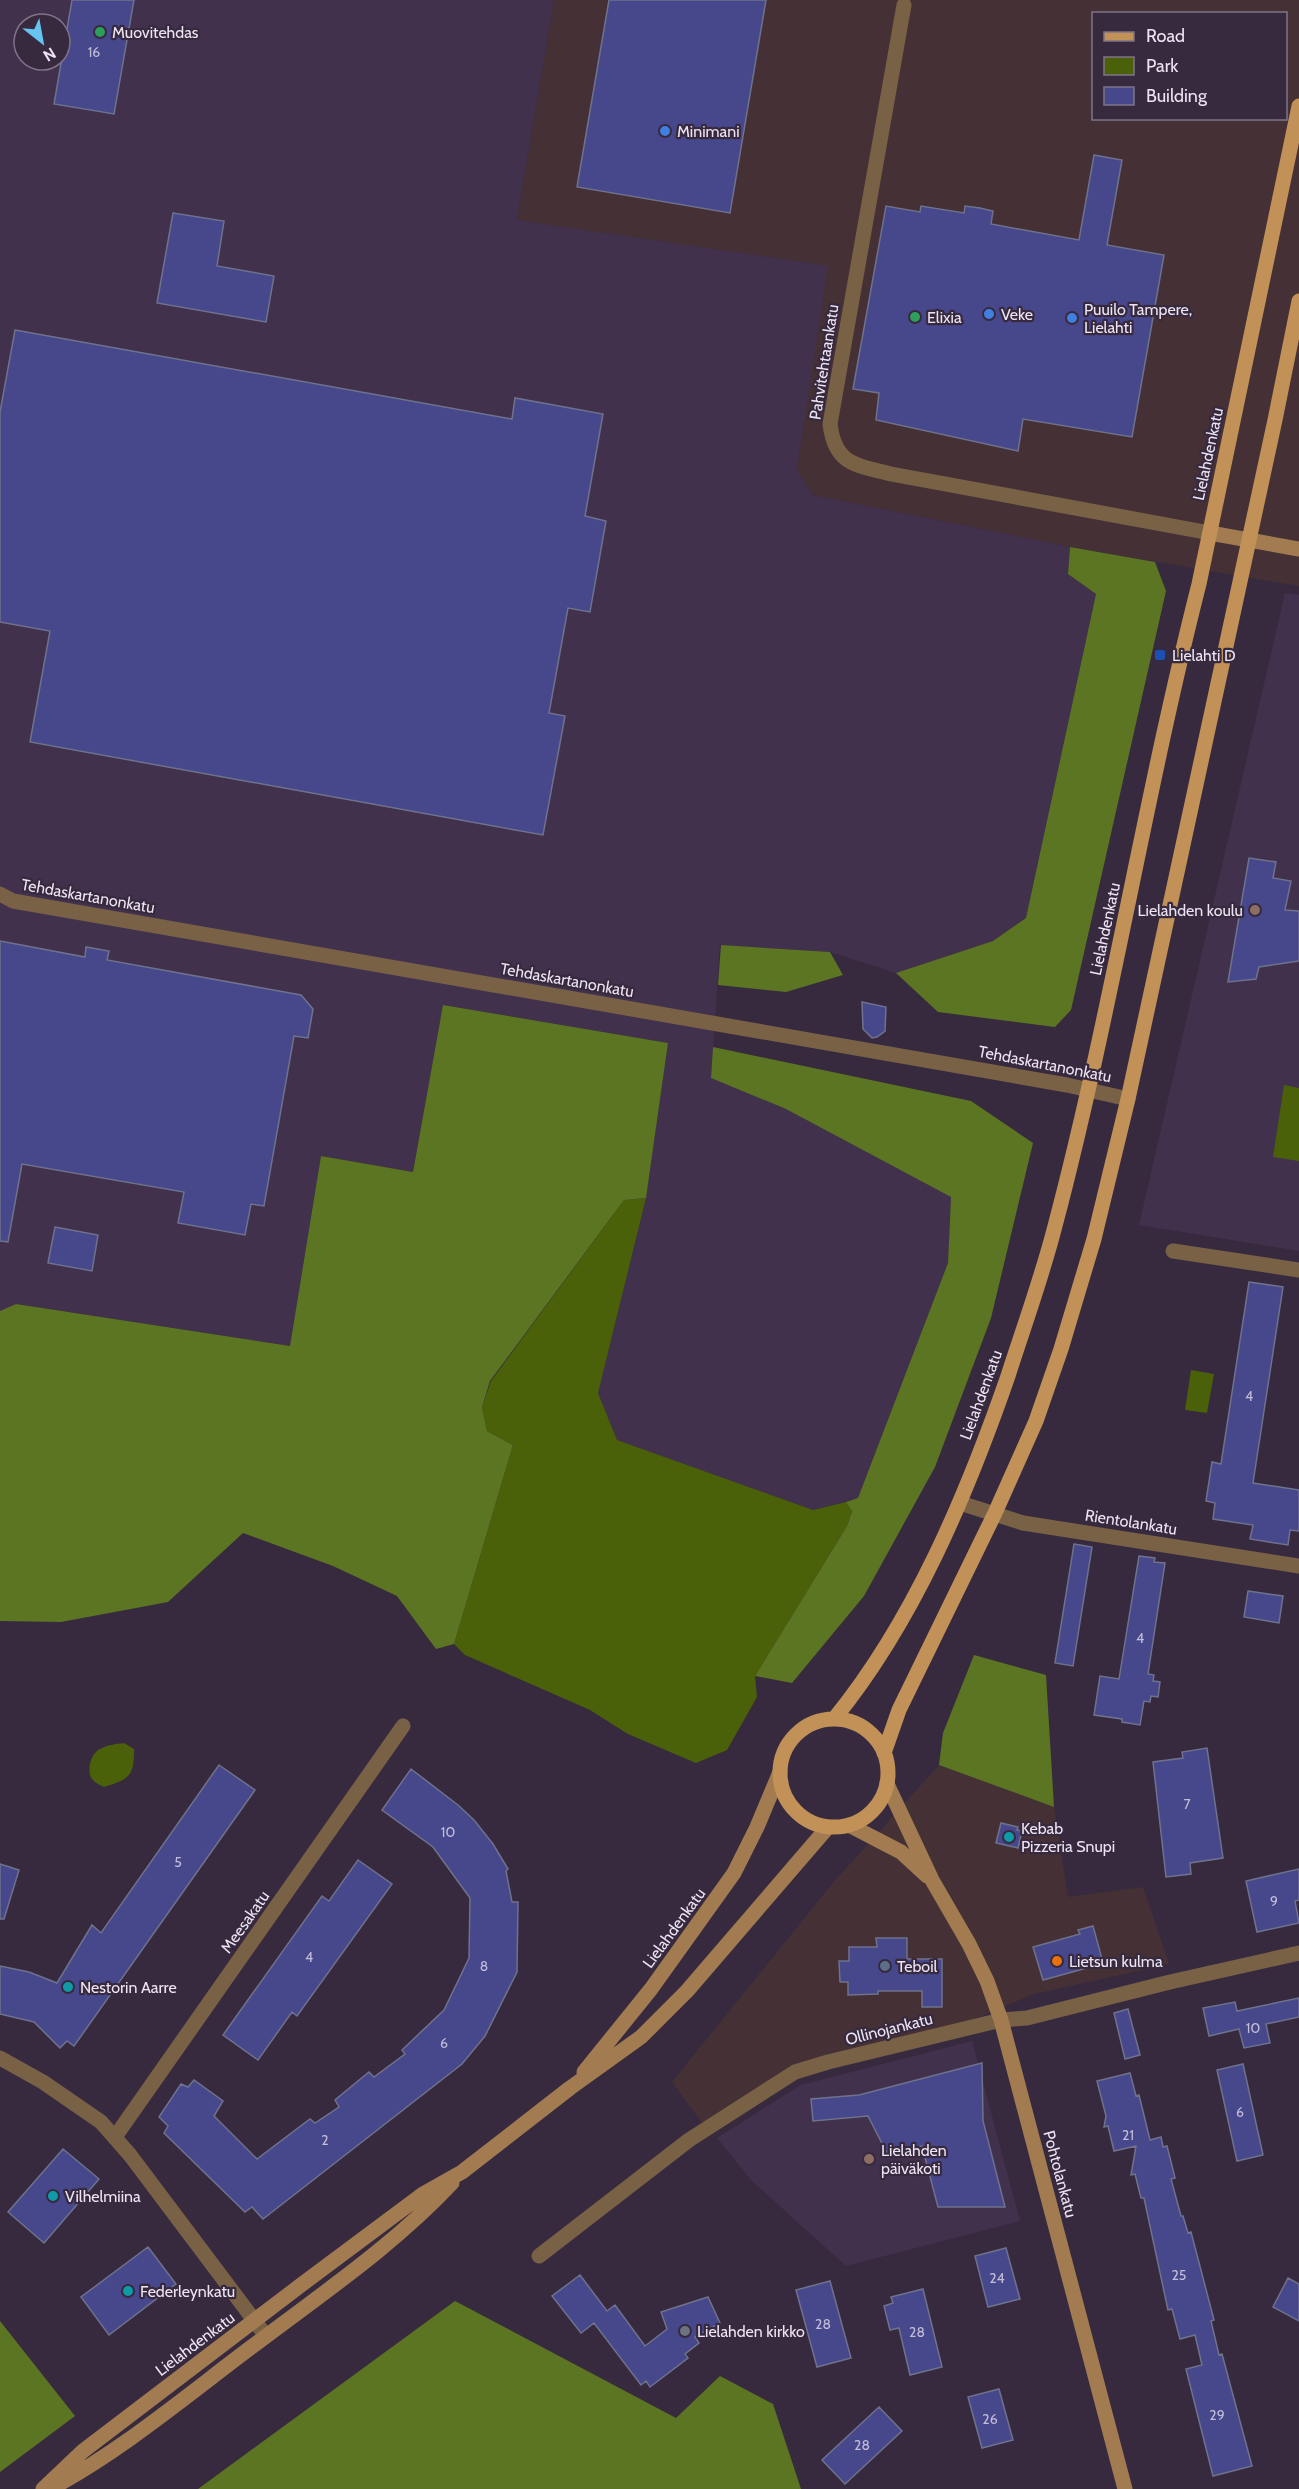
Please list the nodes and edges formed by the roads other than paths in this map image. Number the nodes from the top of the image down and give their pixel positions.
1 (904, 5) dead end
2 (1299, 106) edge
3 (1299, 301) edge
4 (1210, 533) junction
5 (1249, 540) junction
6 (1299, 549) edge
7 (0, 894) edge
8 (1088, 1089) junction
9 (1128, 1099) junction
10 (1173, 1251) dead end
11 (1299, 1270) edge
12 (960, 1503) junction
13 (995, 1513) junction
14 (1299, 1566) edge
15 (834, 1719) junction
16 (403, 1726) dead end
17 (884, 1753) junction
18 (780, 1772) junction
19 (887, 1784) junction
20 (849, 1825) junction
21 (828, 1827) junction
22 (932, 1880) junction
23 (1299, 1953) edge
24 (1001, 2020) junction
25 (0, 2058) edge
26 (570, 2088) junction
27 (115, 2137) junction
28 (462, 2172) junction
29 (539, 2256) dead end
30 (255, 2321) junction
31 (266, 2336) junction
32 (43, 2489) edge
33 (50, 2489) edge
34 (1125, 2489) edge

1 - 4 street, Pahvitehtaankatu
2 - 4 main road, Lielahdenkatu
3 - 5 main road
4 - 5 main road
4 - 8 main road, Lielahdenkatu
5 - 6 main road
5 - 9 main road
7 - 8 street, Tehdaskartanonkatu
8 - 9 street, Tehdaskartanonkatu
8 - 12 main road, Lielahdenkatu
9 - 13 main road
10 - 11 street
12 - 13 street, Rientolankatu
12 - 15 main road, Lielahdenkatu
13 - 14 street, Rientolankatu
13 - 17 main road
15 - 17 main road
15 - 18 main road
16 - 27 street, Meesakatu
17 - 19 main road
18 - 21 main road
18 - 26 main road, Lielahdenkatu
19 - 20 main road
19 - 22 main road, Pohtolankatu
20 - 21 main road
20 - 22 main road, Pohtolankatu
21 - 26 main road, Lielahdenkatu
22 - 24 main road, Pohtolankatu
23 - 24 street, Ollinojankatu
24 - 29 street, Ollinojankatu
24 - 34 main road, Pohtolankatu
25 - 27 street
26 - 28 main road, Lielahdenkatu
27 - 30 street
28 - 30 main road, Lielahdenkatu
28 - 31 main road, Lielahdenkatu
30 - 31 street
30 - 32 main road, Lielahdenkatu
31 - 33 main road, Lielahdenkatu

